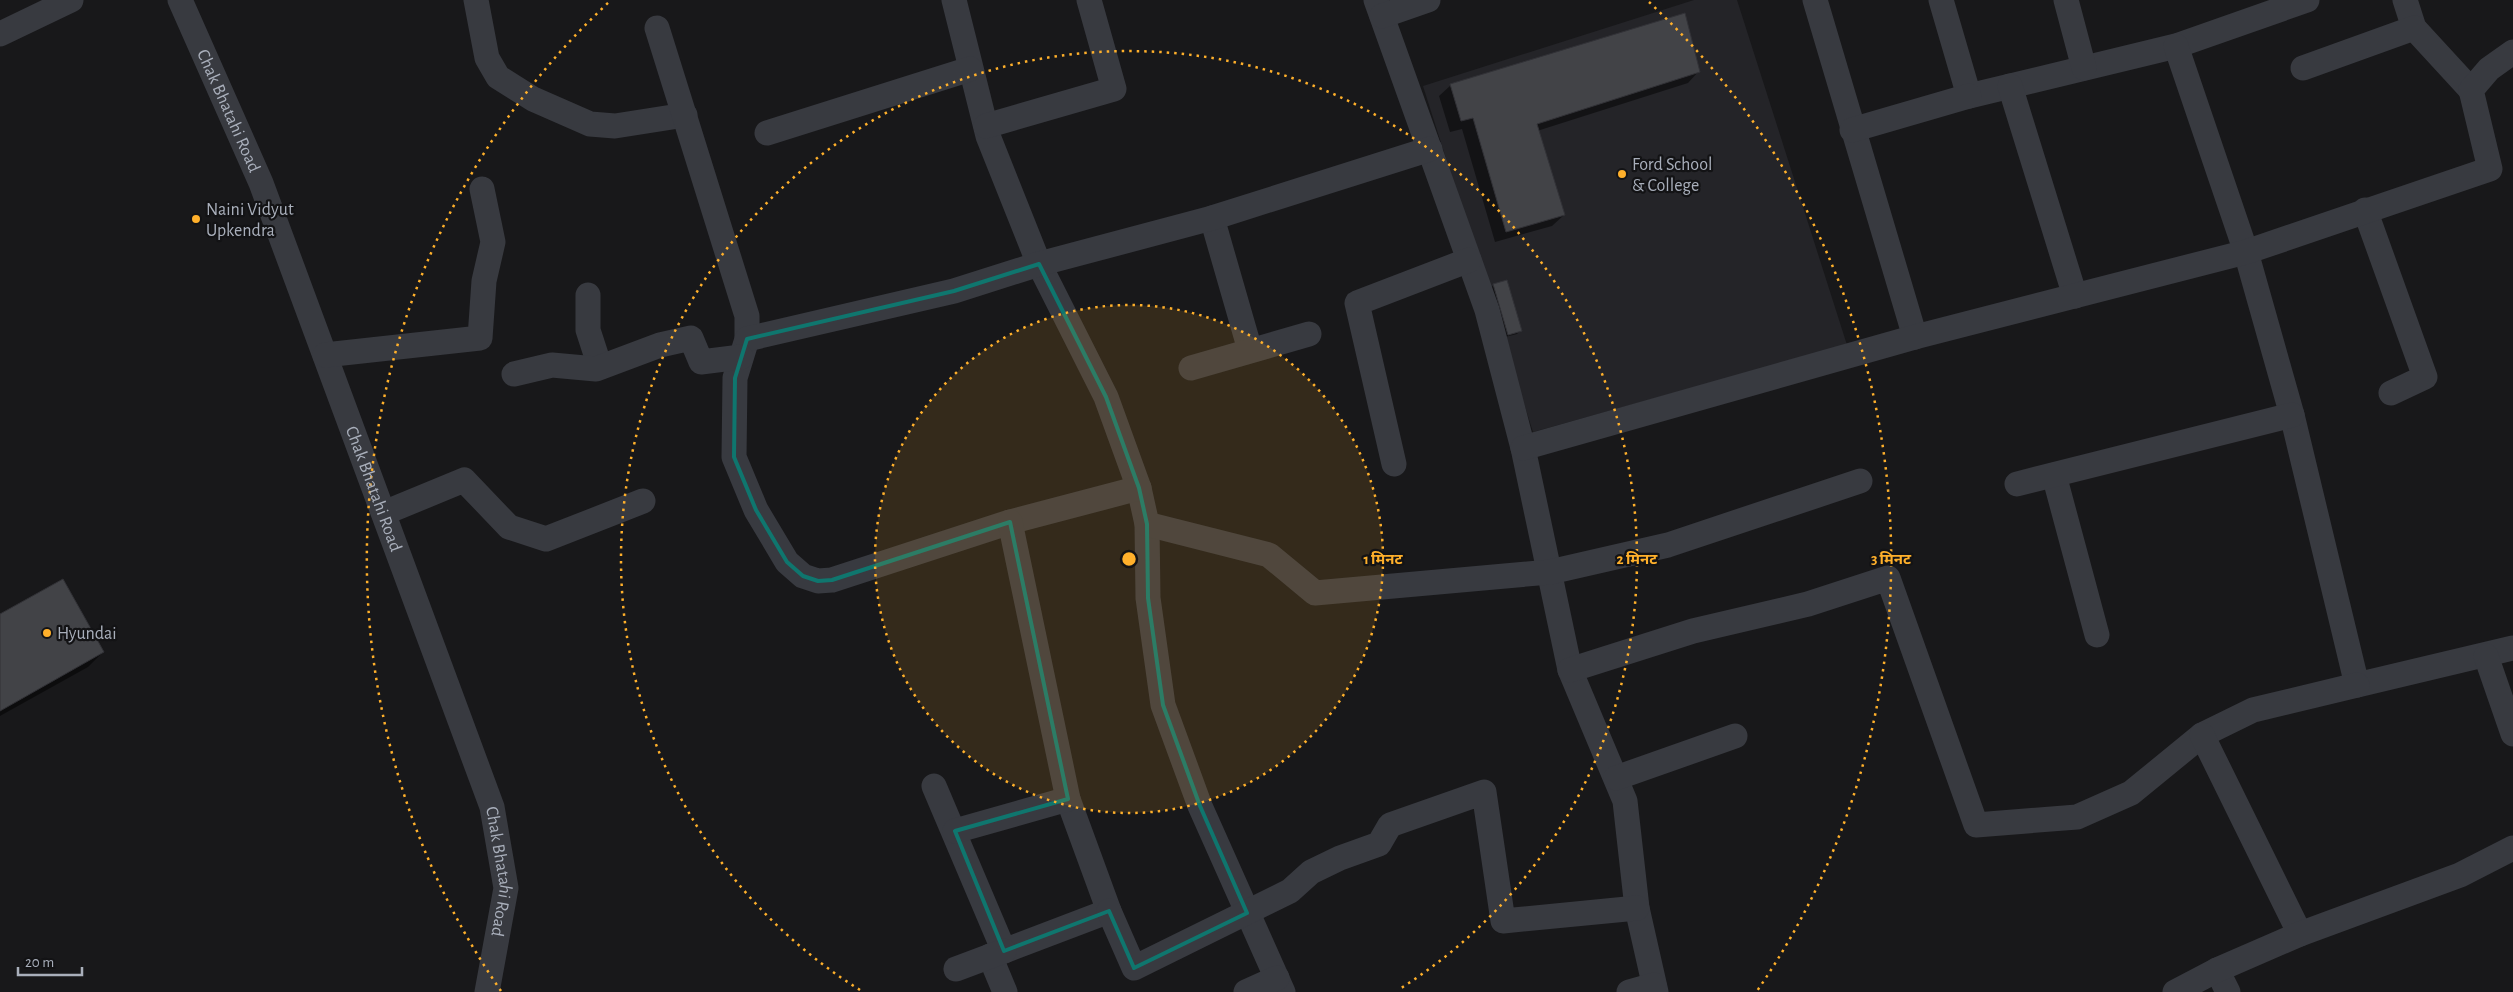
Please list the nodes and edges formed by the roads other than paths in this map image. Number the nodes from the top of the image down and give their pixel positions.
1 (71, 0) edge
2 (180, 0) edge
3 (476, 0) edge
4 (954, 0) edge
5 (1089, 0) edge
6 (1428, 0) edge
7 (1815, 0) edge
8 (1941, 0) edge
9 (2066, 0) edge
10 (2307, 0) edge
11 (2405, 0) edge
12 (2271, 6) edge
13 (1379, 8) edge
14 (657, 28) dead end
15 (2414, 28) junction
16 (0, 34) edge
17 (2176, 46) junction
18 (2513, 52) edge
19 (2084, 68) junction
20 (2303, 68) dead end
21 (970, 69) junction
22 (2010, 86) junction
23 (2471, 90) junction
24 (1969, 96) junction
25 (685, 115) junction
26 (986, 126) junction
27 (1852, 130) junction
28 (767, 133) dead end
29 (1430, 149) junction
30 (482, 189) dead end
31 (2365, 210) junction
32 (1212, 218) junction
33 (2246, 252) junction
34 (1469, 260) junction
35 (1039, 264) junction
36 (588, 295) dead end
37 (2075, 296) junction
38 (1309, 334) dead end
39 (1915, 337) junction
40 (744, 348) junction
41 (1250, 350) junction
42 (325, 355) junction
43 (600, 367) junction
44 (1191, 368) dead end
45 (514, 374) dead end
46 (2391, 393) dead end
47 (2292, 415) junction
48 (1523, 448) junction
49 (1394, 464) dead end
50 (2054, 475) junction
51 (1860, 481) dead end
52 (2017, 484) dead end
53 (1139, 488) junction
54 (643, 501) dead end
55 (384, 513) junction
56 (1010, 522) junction
57 (1147, 524) junction
58 (1550, 572) junction
59 (2097, 635) dead end
60 (2513, 648) edge
61 (2486, 656) junction
62 (1570, 670) junction
63 (2357, 685) junction
64 (2513, 734) edge
65 (2202, 735) junction
66 (1735, 736) dead end
67 (1616, 778) junction
68 (934, 786) dead end
69 (1068, 799) junction
70 (954, 831) junction
71 (2513, 848) edge
72 (1637, 908) junction
73 (1110, 911) junction
74 (1247, 913) junction
75 (2300, 934) junction
76 (997, 954) junction
77 (956, 969) dead end
78 (2222, 981) edge
79 (1280, 985) edge
80 (1655, 989) edge
81 (487, 992) edge
82 (1005, 992) edge
83 (1246, 992) edge
84 (1629, 992) edge
85 (2175, 992) edge

1 - 16 street
2 - 42 street, Chak Bhatahi Road
3 - 25 street
4 - 21 street
5 - 26 street
6 - 13 street
7 - 27 street
8 - 24 street
9 - 19 street
10 - 12 street
11 - 15 street
12 - 17 street
13 - 29 street
14 - 25 street
15 - 20 street
15 - 23 street
17 - 19 street
17 - 33 street
18 - 23 street
19 - 22 street
21 - 26 street
21 - 28 street
22 - 24 street
22 - 37 street
23 - 31 street
24 - 27 street
25 - 40 street
26 - 35 street
27 - 39 street
29 - 32 street
29 - 34 street
30 - 42 street
31 - 33 street
31 - 46 street
32 - 35 street
32 - 41 street
33 - 37 street
33 - 47 street
34 - 48 street
34 - 49 street
35 - 40 street
35 - 53 street
36 - 43 street
37 - 39 street
38 - 41 street
39 - 48 street
40 - 43 street
40 - 56 street
41 - 44 street
42 - 55 street, Chak Bhatahi Road
43 - 45 street
47 - 50 street
47 - 63 street
48 - 58 street
50 - 52 street
50 - 59 street
51 - 58 street
53 - 56 street
53 - 57 street
54 - 55 street
55 - 81 street, Chak Bhatahi Road
56 - 69 street
57 - 58 street
57 - 74 street
58 - 62 street
60 - 61 street
61 - 63 street
61 - 64 street
62 - 65 street
62 - 67 street
63 - 65 street
65 - 75 street
66 - 67 street
67 - 72 street
68 - 70 street
69 - 70 street
69 - 73 street
70 - 76 street
71 - 75 street
72 - 74 street
72 - 80 street
73 - 74 street
73 - 76 street
74 - 79 street
75 - 78 street
76 - 77 street
76 - 82 street
78 - 85 street
79 - 83 street
80 - 84 street

